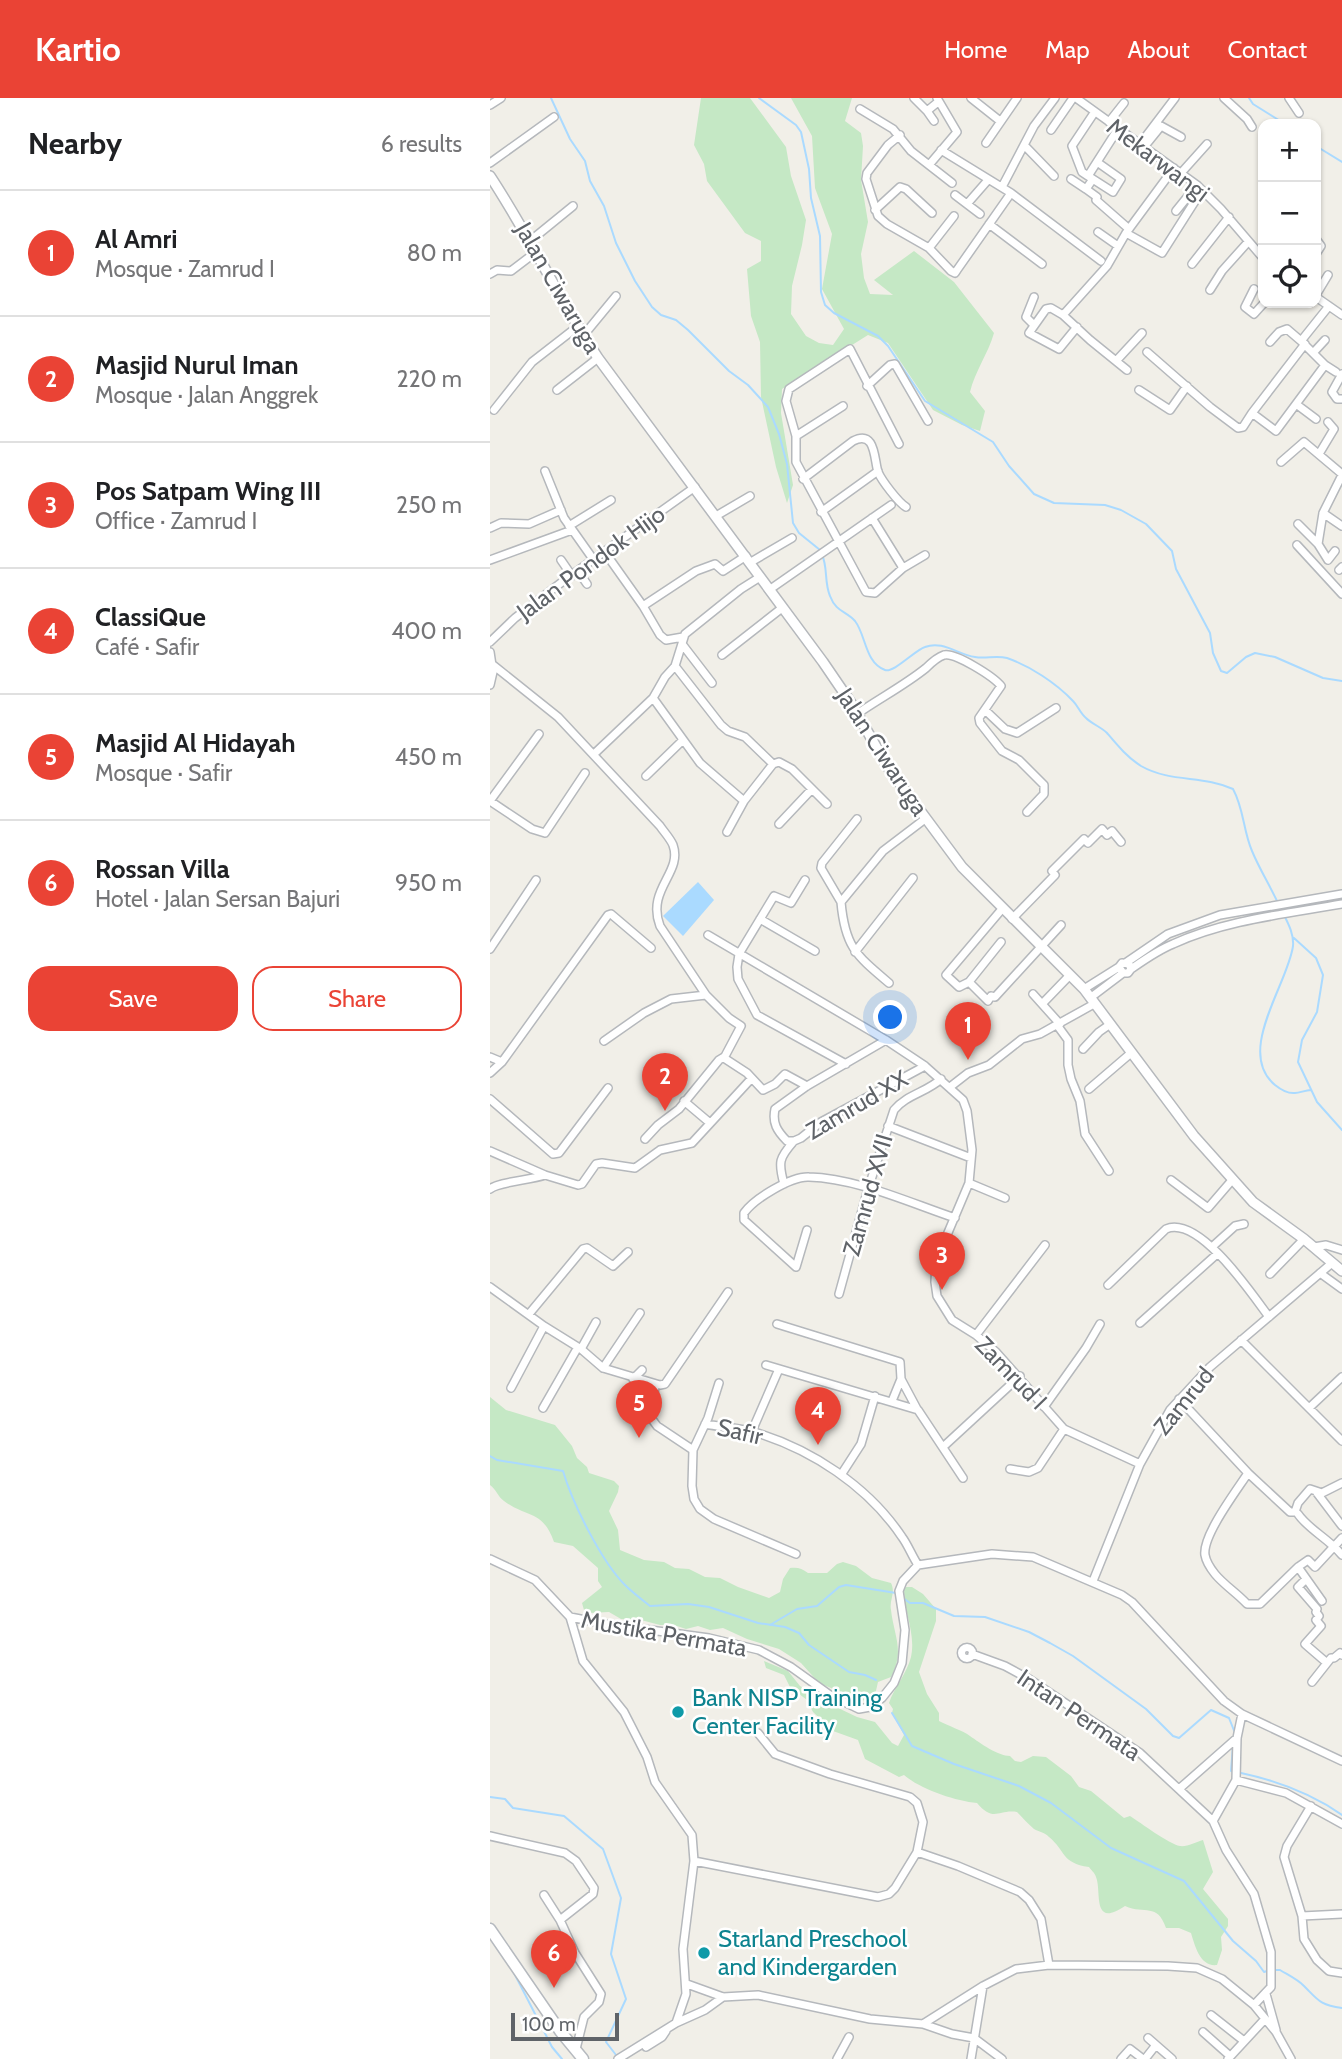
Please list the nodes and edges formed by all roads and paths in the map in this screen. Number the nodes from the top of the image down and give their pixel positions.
1 (501, 98) edge
2 (914, 98) edge
3 (971, 98) edge
4 (1017, 98) edge
5 (1055, 98) edge
6 (1074, 98) edge
7 (1175, 98) edge
8 (1224, 98) edge
9 (1289, 98) edge
10 (937, 100) edge
11 (1124, 103) dead end
12 (490, 105) edge
13 (860, 109) dead end
14 (927, 111) junction
15 (1094, 113) junction
16 (1299, 113) dead end
17 (554, 117) dead end
18 (934, 121) dead end
19 (1000, 121) junction
20 (1109, 122) junction
21 (1251, 127) dead end
22 (1118, 129) junction
23 (1051, 130) dead end
24 (900, 135) junction
25 (1181, 137) dead end
26 (986, 143) dead end
27 (1207, 144) dead end
28 (1024, 145) junction
29 (1142, 146) junction
30 (941, 150) junction
31 (1097, 162) junction
32 (490, 163) edge
33 (929, 165) junction
34 (1177, 171) junction
35 (490, 176) edge
36 (1054, 176) dead end
37 (1090, 177) junction
38 (1071, 179) dead end
39 (988, 180) junction
40 (952, 183) dead end
41 (1002, 187) junction
42 (1199, 187) junction
43 (1086, 189) junction
44 (1011, 193) junction
45 (955, 195) dead end
46 (967, 204) junction
47 (573, 206) dead end
48 (874, 210) junction
49 (1176, 211) dead end
50 (932, 213) dead end
51 (981, 214) dead end
52 (954, 216) dead end
53 (1229, 217) junction
54 (989, 224) junction
55 (1127, 231) junction
56 (1098, 232) dead end
57 (530, 240) junction
58 (1248, 242) junction
59 (1118, 246) junction
60 (929, 248) junction
61 (536, 252) junction
62 (1258, 253) edge
63 (1101, 261) dead end
64 (1042, 264) dead end
65 (1192, 264) dead end
66 (490, 274) edge
67 (1328, 275) dead end
68 (1321, 287) edge
69 (1254, 289) dead end
70 (1210, 290) dead end
71 (616, 296) dead end
72 (1034, 298) dead end
73 (1321, 299) edge
74 (1329, 306) junction
75 (1259, 308) edge
76 (1063, 315) junction
77 (1342, 315) edge
78 (1034, 325) junction
79 (577, 327) junction
80 (1077, 327) junction
81 (1142, 333) dead end
82 (583, 336) junction
83 (1325, 340) dead end
84 (1270, 342) dead end
85 (1303, 343) junction
86 (1147, 352) dead end
87 (1313, 353) junction
88 (598, 358) junction
89 (1116, 361) junction
90 (1325, 365) junction
91 (1127, 370) dead end
92 (1339, 373) edge
93 (867, 386) junction
94 (1187, 386) junction
95 (557, 390) dead end
96 (1139, 390) dead end
97 (1342, 400) edge
98 (1296, 404) junction
99 (844, 406) dead end
100 (494, 410) dead end
101 (1252, 413) junction
102 (1316, 419) dead end
103 (928, 421) dead end
104 (1328, 422) dead end
105 (796, 436) junction
106 (899, 444) dead end
107 (1319, 454) junction
108 (1281, 462) dead end
109 (545, 471) dead end
110 (878, 471) junction
111 (1342, 475) edge
112 (803, 479) junction
113 (695, 487) junction
114 (750, 496) dead end
115 (611, 500) dead end
116 (891, 505) dead end
117 (906, 507) dead end
118 (561, 510) junction
119 (821, 512) junction
120 (1323, 513) junction
121 (716, 516) junction
122 (872, 518) junction
123 (1298, 524) dead end
124 (1342, 526) edge
125 (490, 528) edge
126 (571, 528) junction
127 (792, 538) dead end
128 (840, 542) junction
129 (1318, 544) junction
130 (1297, 545) dead end
131 (604, 551) junction
132 (1335, 551) dead end
133 (925, 555) dead end
134 (561, 559) dead end
135 (593, 559) junction
136 (749, 559) junction
137 (490, 560) edge
138 (903, 568) junction
139 (575, 573) junction
140 (760, 577) junction
141 (587, 584) dead end
142 (769, 590) junction
143 (1342, 594) edge
144 (643, 606) junction
145 (782, 608) junction
146 (683, 641) junction
147 (490, 642) edge
148 (490, 652) edge
149 (722, 654) dead end
150 (493, 665) junction
151 (675, 666) junction
152 (712, 683) dead end
153 (490, 685) edge
154 (653, 698) junction
155 (1056, 708) dead end
156 (985, 710) junction
157 (857, 715) junction
158 (539, 734) dead end
159 (683, 740) junction
160 (594, 754) junction
161 (773, 764) junction
162 (585, 773) dead end
163 (646, 776) dead end
164 (812, 789) junction
165 (490, 801) edge
166 (744, 801) junction
167 (827, 804) dead end
168 (1027, 812) dead end
169 (858, 819) dead end
170 (925, 819) junction
171 (779, 824) dead end
172 (727, 832) dead end
173 (1121, 842) dead end
174 (913, 878) dead end
175 (536, 880) dead end
176 (805, 880) dead end
177 (1342, 894) edge
178 (841, 902) junction
179 (1342, 904) edge
180 (1002, 909) junction
181 (760, 919) junction
182 (1012, 919) junction
183 (1061, 925) dead end
184 (708, 935) dead end
185 (1001, 942) dead end
186 (1040, 947) junction
187 (651, 948) dead end
188 (490, 949) edge
189 (815, 951) dead end
190 (855, 952) junction
191 (739, 954) junction
192 (1129, 966) junction
193 (1121, 970) junction
194 (1070, 975) junction
195 (969, 982) junction
196 (889, 983) dead end
197 (1084, 989) junction
198 (1033, 994) dead end
199 (706, 995) junction
200 (1092, 1001) junction
201 (1042, 1004) junction
202 (1058, 1024) junction
203 (1110, 1025) junction
204 (886, 1040) junction
205 (604, 1041) dead end
206 (1083, 1049) dead end
207 (1131, 1053) junction
208 (490, 1057) edge
209 (724, 1057) junction
210 (502, 1062) junction
211 (846, 1064) junction
212 (925, 1066) junction
213 (490, 1073) edge
214 (751, 1079) junction
215 (941, 1079) junction
216 (807, 1086) junction
217 (950, 1087) junction
218 (608, 1088) dead end
219 (1089, 1089) dead end
220 (490, 1099) edge
221 (684, 1101) junction
222 (710, 1123) junction
223 (888, 1126) junction
224 (645, 1139) dead end
225 (794, 1142) junction
226 (490, 1151) edge
227 (971, 1158) junction
228 (1108, 1171) dead end
229 (545, 1175) junction
230 (1233, 1179) junction
231 (1171, 1180) dead end
232 (969, 1183) junction
233 (784, 1184) junction
234 (490, 1189) edge
235 (867, 1189) junction
236 (1006, 1198) dead end
237 (955, 1218) junction
238 (1244, 1224) dead end
239 (807, 1230) dead end
240 (1304, 1239) junction
241 (1045, 1245) dead end
242 (1212, 1247) junction
243 (1314, 1247) junction
244 (1342, 1250) edge
245 (628, 1252) dead end
246 (1217, 1254) junction
247 (1332, 1263) junction
248 (1342, 1271) edge
249 (1320, 1273) junction
250 (1270, 1274) dead end
251 (1108, 1285) dead end
252 (490, 1287) edge
253 (1342, 1289) edge
254 (728, 1292) dead end
255 (839, 1294) dead end
256 (640, 1313) dead end
257 (529, 1314) junction
258 (1269, 1317) junction
259 (596, 1322) dead end
260 (777, 1324) dead end
261 (1100, 1324) dead end
262 (1140, 1324) dead end
263 (544, 1326) junction
264 (976, 1335) junction
265 (1241, 1340) junction
266 (580, 1348) junction
267 (766, 1365) dead end
268 (603, 1368) junction
269 (779, 1369) junction
270 (642, 1370) dead end
271 (1020, 1376) junction
272 (1342, 1377) edge
273 (634, 1379) junction
274 (901, 1379) junction
275 (719, 1383) dead end
276 (654, 1385) junction
277 (511, 1388) dead end
278 (875, 1396) junction
279 (1179, 1399) junction
280 (892, 1401) junction
281 (1044, 1407) junction
282 (543, 1408) dead end
283 (1309, 1408) junction
284 (918, 1410) junction
285 (705, 1424) junction
286 (1065, 1429) junction
287 (752, 1432) junction
288 (1342, 1441) edge
289 (943, 1447) junction
290 (693, 1450) junction
291 (1140, 1464) junction
292 (1010, 1469) dead end
293 (1248, 1473) junction
294 (841, 1475) junction
295 (963, 1478) dead end
296 (1342, 1483) edge
297 (1316, 1492) junction
298 (1298, 1514) dead end
299 (1342, 1525) edge
300 (1342, 1538) edge
301 (1334, 1546) junction
302 (796, 1554) dead end
303 (1342, 1555) edge
304 (490, 1559) edge
305 (918, 1565) junction
306 (1298, 1567) junction
307 (1306, 1579) junction
308 (1093, 1581) junction
309 (1322, 1601) dead end
310 (570, 1617) junction
311 (972, 1654) dead end
312 (1342, 1654) edge
313 (1327, 1663) junction
314 (1312, 1682) dead end
315 (1242, 1714) junction
316 (758, 1733) dead end
317 (1237, 1738) junction
318 (1342, 1761) edge
319 (1236, 1780) junction
320 (1179, 1789) junction
321 (1311, 1806) junction
322 (1213, 1821) junction
323 (1342, 1824) edge
324 (490, 1836) edge
325 (917, 1852) junction
326 (694, 1861) junction
327 (544, 1895) dead end
328 (1342, 1914) edge
329 (1302, 1916) junction
330 (560, 1920) junction
331 (490, 1929) edge
332 (1049, 1965) junction
333 (1342, 1973) edge
334 (687, 1984) junction
335 (984, 1986) junction
336 (1269, 1990) junction
337 (723, 1997) junction
338 (1254, 2005) junction
339 (1211, 2015) dead end
340 (1265, 2019) junction
341 (676, 2023) junction
342 (923, 2024) junction
343 (1203, 2032) dead end
344 (1276, 2032) junction
345 (849, 2038) dead end
346 (974, 2038) junction
347 (1148, 2038) dead end
348 (1244, 2041) junction
349 (649, 2043) junction
350 (1156, 2045) junction
351 (576, 2049) junction
352 (1229, 2058) edge
353 (583, 2059) edge
354 (618, 2059) edge
355 (626, 2059) edge
356 (836, 2059) edge
357 (971, 2059) edge
358 (1002, 2059) edge
359 (1121, 2059) edge
360 (1144, 2059) edge
361 (1172, 2059) edge
362 (1291, 2059) edge

1 - 12 street
2 - 14 street
3 - 19 street
4 - 19 street
5 - 28 street
6 - 15 street, Mekarwangi
6 - 23 street
7 - 29 street
8 - 21 street
9 - 16 street
10 - 14 street
10 - 30 street
11 - 20 street
13 - 24 street
14 - 18 street
15 - 20 street, Mekarwangi
15 - 37 street
17 - 32 street
19 - 26 street
20 - 22 street, Mekarwangi
22 - 29 street, Mekarwangi
22 - 31 street
24 - 33 street
24 - 48 street
25 - 29 street
27 - 34 street
28 - 36 street
28 - 41 street
29 - 34 street, Mekarwangi
30 - 33 street
30 - 39 street
31 - 37 street
31 - 37 street
33 - 40 street
34 - 42 street, Mekarwangi
34 - 55 street
35 - 57 street, Jalan Ciwaruga
37 - 43 street
38 - 43 street
39 - 41 street
39 - 46 street
41 - 44 street
42 - 49 street
42 - 53 street, Mekarwangi
42 - 55 street
43 - 55 street
44 - 54 street
44 - 63 street
45 - 46 street
46 - 51 street
47 - 57 street
48 - 50 street
48 - 60 street
52 - 60 street
53 - 58 street, Mekarwangi
53 - 65 street
54 - 60 street
54 - 64 street
55 - 59 street
56 - 59 street
57 - 61 street, Jalan Ciwaruga
58 - 62 street, Mekarwangi
58 - 70 street
59 - 76 street
61 - 66 street
61 - 79 street, Jalan Ciwaruga
67 - 68 street
69 - 75 street
71 - 82 street
72 - 78 street
73 - 74 street
74 - 77 street
74 - 85 street
76 - 78 street
76 - 80 street
78 - 80 street
79 - 82 street, Jalan Ciwaruga
79 - 100 street
80 - 89 street
81 - 89 street
82 - 88 street, Jalan Ciwaruga
83 - 87 street
84 - 85 street
85 - 87 street
85 - 101 street
86 - 94 street
87 - 90 street
88 - 95 street
88 - 113 street, Jalan Ciwaruga
89 - 91 street
90 - 92 street
90 - 98 street
92 - 97 street
93 - 103 street
93 - 105 street
93 - 106 street
94 - 96 street
94 - 101 street
98 - 101 street
98 - 102 street
99 - 105 street
104 - 107 street
105 - 112 street
107 - 108 street
107 - 111 street
109 - 118 street
110 - 112 street
110 - 117 street
110 - 119 street
111 - 120 street
112 - 119 street
113 - 121 street, Jalan Ciwaruga
113 - 131 street, Jalan Pondok Hijo
114 - 121 street
115 - 126 street
116 - 122 street
118 - 125 street
118 - 126 street
119 - 128 street
120 - 124 street
120 - 129 street
121 - 136 street, Jalan Ciwaruga
122 - 128 street
122 - 138 street
123 - 129 street
126 - 135 street
126 - 137 street
127 - 136 street
128 - 138 street
128 - 142 street
129 - 132 street
130 - 143 street
131 - 135 street, Jalan Pondok Hijo
131 - 144 street
133 - 138 street
134 - 139 street
135 - 139 street, Jalan Pondok Hijo
136 - 140 street, Jalan Ciwaruga
136 - 144 street
139 - 141 street
139 - 147 street, Jalan Pondok Hijo
140 - 142 street, Jalan Ciwaruga
140 - 146 street
142 - 145 street, Jalan Ciwaruga
144 - 146 street
145 - 149 street
145 - 157 street, Jalan Ciwaruga
146 - 151 street
146 - 152 street
148 - 150 street
150 - 153 street
150 - 160 street
151 - 154 street
151 - 161 street
154 - 159 street
154 - 160 street
155 - 156 street
156 - 157 street
156 - 168 street
157 - 170 street, Jalan Ciwaruga
158 - 165 street
159 - 163 street
159 - 166 street
160 - 199 street
161 - 164 street
161 - 166 street
162 - 165 street
164 - 167 street
164 - 171 street
166 - 172 street
169 - 178 street
170 - 178 street
170 - 180 street, Jalan Ciwaruga
173 - 182 street
174 - 190 street
175 - 188 street
176 - 181 street
177 - 192 street
178 - 190 street
179 - 192 street
180 - 182 street, Jalan Ciwaruga
180 - 195 street
181 - 189 street
181 - 191 street
182 - 186 street, Jalan Ciwaruga
183 - 186 street
184 - 191 street, Zamrud I
185 - 195 street
186 - 194 street, Jalan Ciwaruga
186 - 195 street
187 - 210 street
190 - 196 street
191 - 204 street, Zamrud I
191 - 211 street
192 - 193 street
193 - 197 street
193 - 200 street
194 - 197 street, Jalan Ciwaruga
194 - 201 street
197 - 200 street, Jalan Ciwaruga
198 - 201 street
199 - 205 street
199 - 209 street
200 - 202 street
200 - 203 street, Jalan Ciwaruga
201 - 202 street
202 - 217 street
202 - 228 street
203 - 206 street
203 - 207 street, Jalan Ciwaruga
204 - 211 street, Zamrud XX
204 - 212 street, Zamrud I
207 - 219 street
207 - 230 street, Jalan Ciwaruga
208 - 210 street
209 - 214 street
209 - 221 street
210 - 213 street
211 - 216 street, Zamrud XX
212 - 215 street, Zamrud I
212 - 225 street, Zamrud XX
214 - 216 street
214 - 222 street
215 - 217 street, Zamrud I
215 - 223 street, Zamrud XVII
216 - 225 street, Zamrud XX
217 - 227 street, Zamrud I
218 - 220 street
221 - 222 street
221 - 224 street
222 - 229 street
223 - 227 street
223 - 235 street, Zamrud XVII
225 - 233 street
226 - 229 street
227 - 232 street, Zamrud I
229 - 234 street
230 - 231 street
230 - 240 street, Jalan Ciwaruga
232 - 236 street
232 - 237 street, Zamrud I
233 - 235 street
233 - 239 street
235 - 237 street
235 - 255 street, Zamrud XVII
237 - 264 street, Zamrud I
238 - 242 street
240 - 243 street, Jalan Ciwaruga
240 - 250 street
241 - 264 street
242 - 246 street
242 - 251 street
243 - 244 street
243 - 247 street, Jalan Ciwaruga
245 - 257 street
246 - 258 street
246 - 262 street
247 - 248 street, Jalan Ciwaruga
247 - 249 street, Zamrud
249 - 253 street
249 - 258 street, Zamrud
252 - 257 street
254 - 276 street
256 - 268 street
257 - 263 street
258 - 265 street, Zamrud
259 - 266 street
260 - 274 street
261 - 281 street
263 - 266 street
263 - 277 street
264 - 271 street, Zamrud I
265 - 279 street, Zamrud
265 - 283 street
266 - 268 street
266 - 282 street
267 - 269 street
268 - 273 street
269 - 278 street
269 - 287 street
270 - 273 street
271 - 281 street, Zamrud I
271 - 289 street
272 - 283 street
273 - 276 street
274 - 280 street
274 - 284 street
275 - 285 street
276 - 290 street
278 - 280 street
278 - 294 street
279 - 291 street, Zamrud
279 - 293 street
280 - 284 street
281 - 286 street, Zamrud I
283 - 288 street
284 - 289 street
285 - 287 street, Safir
285 - 290 street, Safir
286 - 291 street, Zamrud I
286 - 292 street
287 - 294 street, Safir
289 - 295 street
290 - 302 street, Safir
291 - 308 street, Zamrud
293 - 297 street
293 - 306 street
294 - 305 street, Safir
296 - 297 street
297 - 299 street
298 - 301 street
300 - 301 street
301 - 303 street
301 - 306 street
304 - 310 street
305 - 308 street
305 - 310 street, Mustika Permata
306 - 307 street
307 - 309 street
307 - 313 street
308 - 315 street
310 - 326 street, Mustika Permata
311 - 320 street, Intan Permata
312 - 313 street
313 - 314 street
315 - 317 street
315 - 318 street
316 - 325 street
317 - 319 street
317 - 320 street
319 - 321 street
319 - 322 street
320 - 322 street, Intan Permata
321 - 323 street
321 - 329 street
322 - 336 street
324 - 330 street
325 - 326 street
325 - 332 street
326 - 334 street, Mustika Permata
327 - 330 street
328 - 329 street
329 - 333 street
330 - 351 street
331 - 351 main road
332 - 335 street
332 - 338 street
334 - 337 street
334 - 341 street
335 - 342 street
335 - 346 street
336 - 338 street
336 - 344 street
337 - 341 street
337 - 342 street
338 - 340 street
339 - 348 street
340 - 344 street
340 - 348 street
341 - 349 street
342 - 346 street
343 - 352 street
344 - 362 street
345 - 356 street
346 - 357 street
346 - 358 street
347 - 350 street
348 - 352 street
349 - 354 street
349 - 355 street
350 - 360 street
350 - 361 street
351 - 353 main road
359 - 360 street

